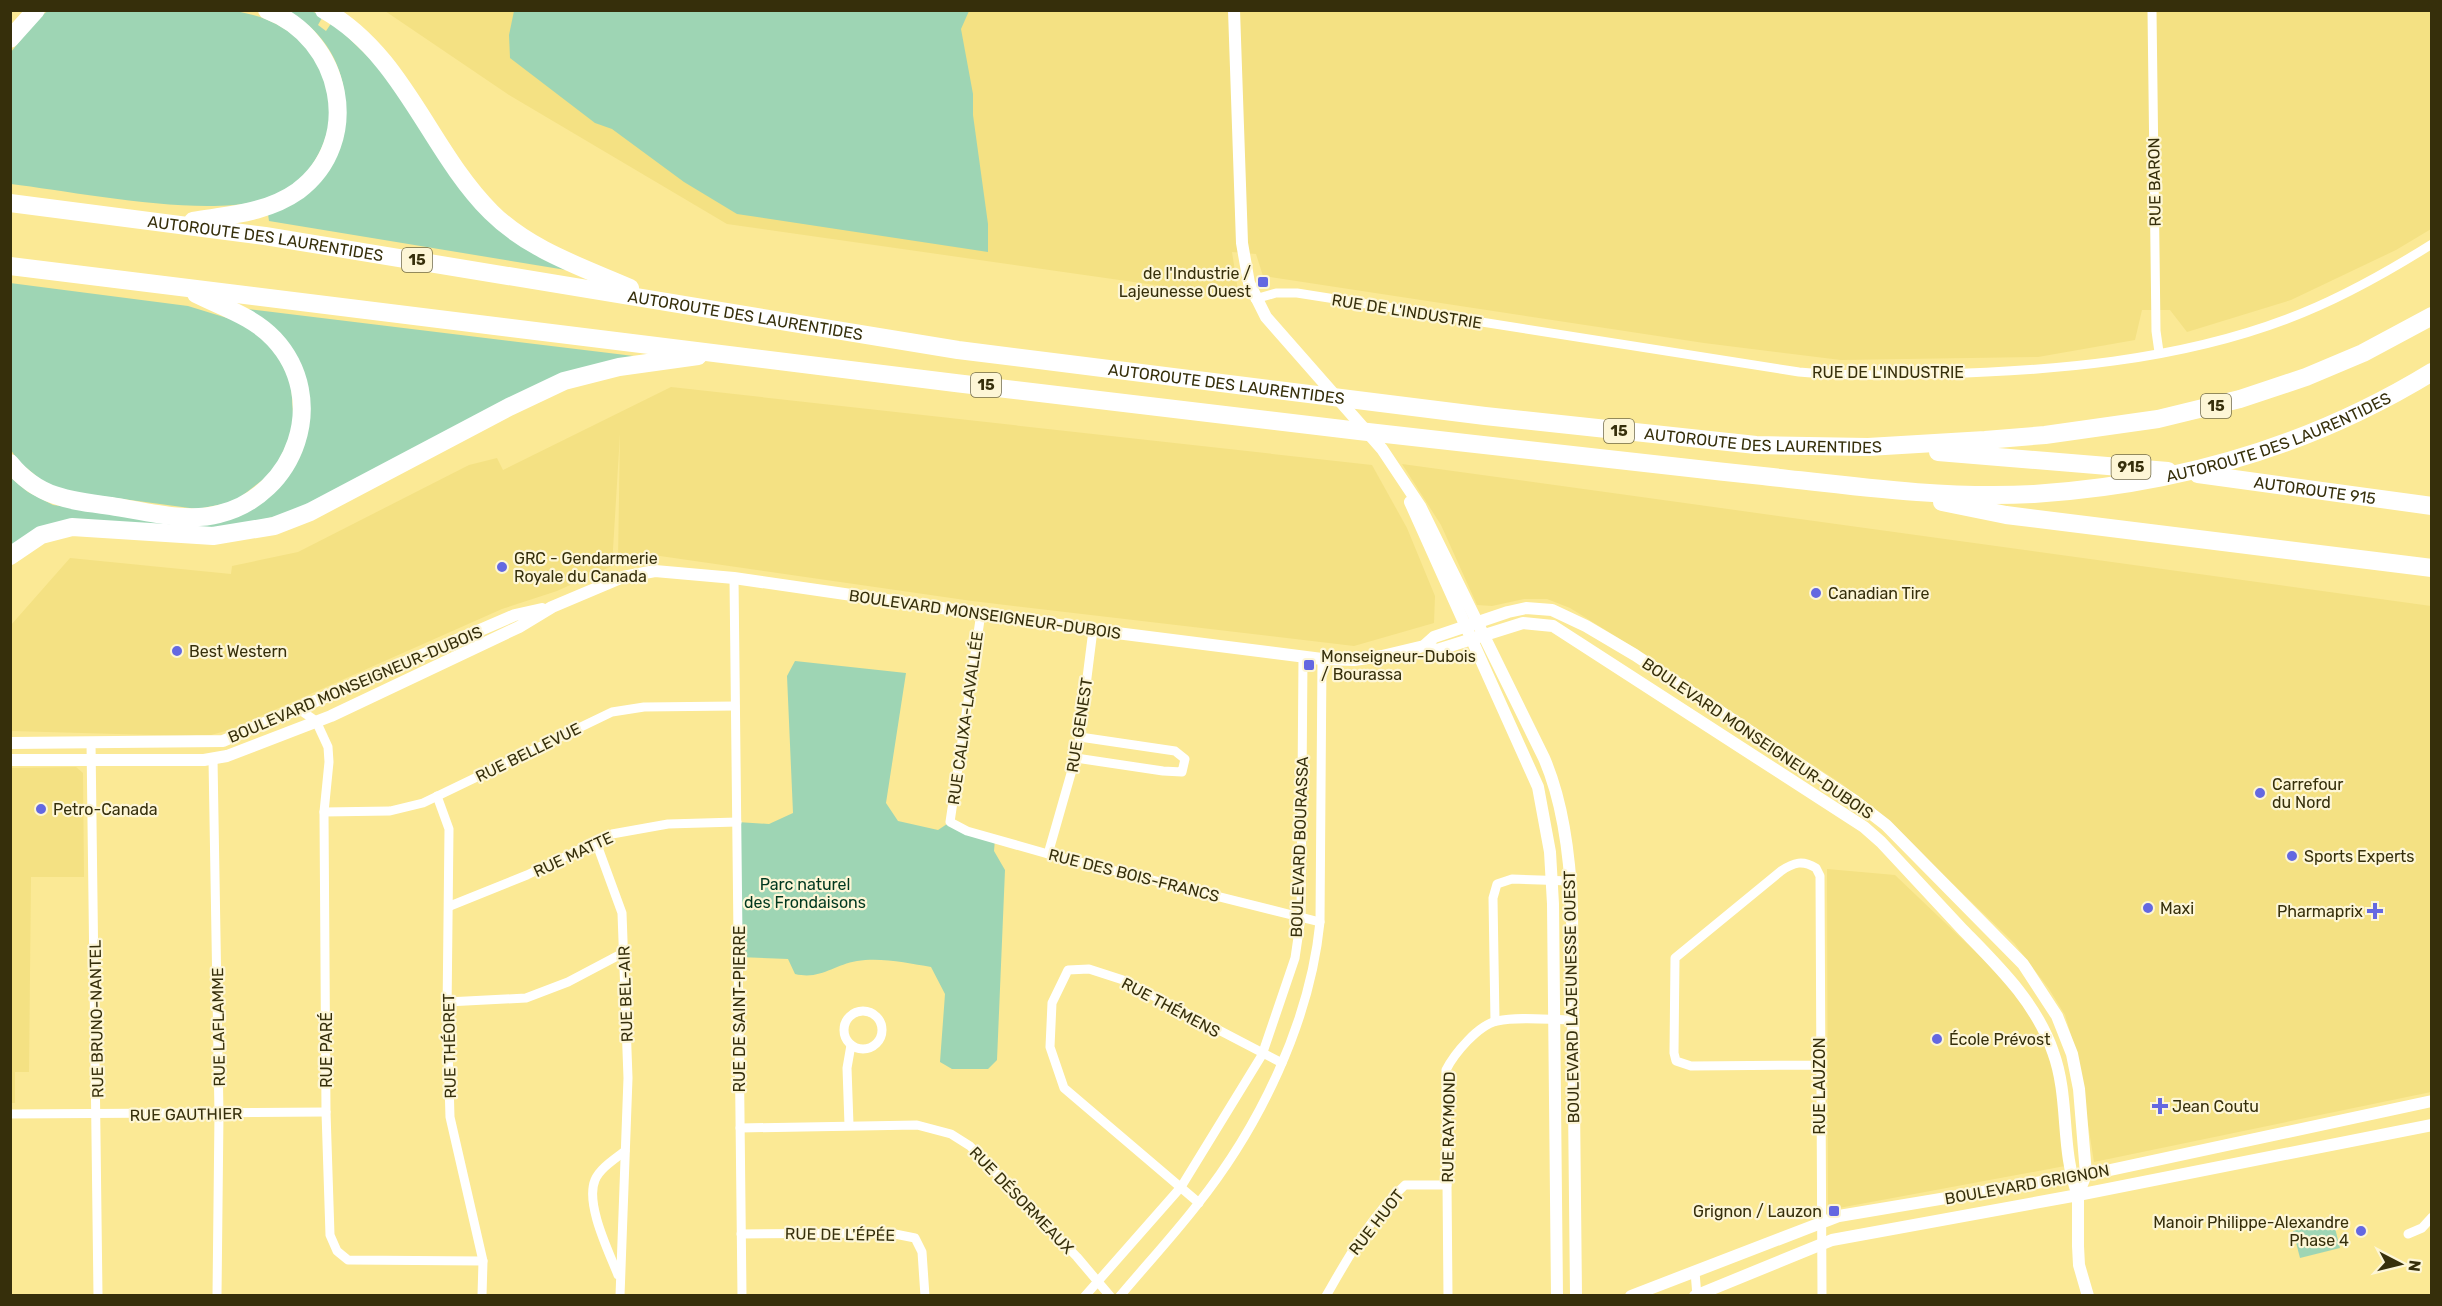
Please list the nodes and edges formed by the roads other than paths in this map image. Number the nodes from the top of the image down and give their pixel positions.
1 (36, 10) edge
2 (267, 10) edge
3 (324, 10) edge
4 (1234, 10) edge
5 (2152, 10) edge
6 (10, 39) edge
7 (10, 203) edge
8 (174, 224) junction
9 (2432, 244) edge
10 (10, 266) edge
11 (184, 287) junction
12 (1256, 299) junction
13 (659, 301) junction
14 (2432, 316) edge
15 (2159, 352) junction
16 (726, 353) junction
17 (2432, 372) edge
18 (1868, 447) junction
19 (10, 463) edge
20 (1404, 484) junction
21 (1876, 488) junction
22 (2432, 506) edge
23 (10, 556) edge
24 (2432, 568) edge
25 (734, 578) junction
26 (552, 607) junction
27 (981, 613) junction
28 (1477, 622) junction
29 (1464, 626) junction
30 (1093, 630) junction
31 (1484, 635) junction
32 (1470, 639) junction
33 (1424, 646) junction
34 (1303, 657) junction
35 (1322, 659) junction
36 (735, 706) junction
37 (300, 710) junction
38 (316, 721) junction
39 (1080, 737) junction
40 (91, 742) junction
41 (10, 743) edge
42 (1076, 758) junction
43 (213, 759) junction
44 (10, 760) edge
45 (92, 760) junction
46 (437, 796) junction
47 (324, 812) junction
48 (738, 822) junction
49 (950, 822) joint
50 (596, 842) junction
51 (1048, 854) junction
52 (1552, 880) junction
53 (1570, 880) junction
54 (450, 906) junction
55 (1301, 917) junction
56 (1320, 922) junction
57 (623, 953) junction
58 (447, 1002) junction
59 (1554, 1020) junction
60 (1573, 1020) junction
61 (1495, 1021) junction
62 (851, 1046) junction
63 (1262, 1055) junction
64 (1282, 1063) junction
65 (1819, 1065) junction
66 (2432, 1101) edge
67 (326, 1112) junction
68 (10, 1114) edge
69 (219, 1114) junction
70 (98, 1116) junction
71 (849, 1125) junction
72 (2432, 1125) edge
73 (740, 1128) junction
74 (626, 1151) junction
75 (2086, 1174) junction
76 (2070, 1176) junction
77 (1447, 1185) junction
78 (1181, 1187) junction
79 (2078, 1195) junction
80 (1199, 1203) junction
81 (2432, 1217) edge
82 (1820, 1222) junction
83 (741, 1234) junction
84 (2408, 1234) dead end
85 (1821, 1244) junction
86 (483, 1261) junction
87 (1695, 1272) junction
88 (620, 1280) junction
89 (1098, 1282) junction
90 (1696, 1295) edge
91 (98, 1296) edge
92 (217, 1296) edge
93 (482, 1296) edge
94 (620, 1296) edge
95 (742, 1296) edge
96 (925, 1296) edge
97 (1085, 1296) edge
98 (1110, 1296) edge
99 (1120, 1296) edge
100 (1326, 1296) edge
101 (1448, 1296) edge
102 (1557, 1296) edge
103 (1576, 1296) edge
104 (1631, 1296) edge
105 (1822, 1296) edge
106 (2088, 1296) edge

1 - 6 highway
2 - 8 highway
3 - 13 highway
4 - 12 street, BOULEVARD LAJEUNESSE OUEST
5 - 15 street, RUE BARON
7 - 8 highway, AUTOROUTE DES LAURENTIDES / 15
8 - 13 highway, AUTOROUTE DES LAURENTIDES / 15
9 - 15 street, RUE DE L'INDUSTRIE
10 - 11 highway, AUTOROUTE DES LAURENTIDES / 15
11 - 16 highway, AUTOROUTE DES LAURENTIDES / 15
11 - 19 highway
12 - 15 street, RUE DE L'INDUSTRIE
12 - 20 street, BOULEVARD LAJEUNESSE OUEST
13 - 18 highway, AUTOROUTE DES LAURENTIDES / 15
14 - 18 highway, AUTOROUTE DES LAURENTIDES / 15
16 - 21 highway, AUTOROUTE DES LAURENTIDES / 15
16 - 23 highway
17 - 21 highway, AUTOROUTE DES LAURENTIDES / 15
18 - 22 highway, AUTOROUTE 915 / 915
20 - 28 street, BOULEVARD LAJEUNESSE OUEST
20 - 29 street, BOULEVARD LAJEUNESSE OUEST
21 - 24 highway
25 - 26 street, BOULEVARD MONSEIGNEUR-DUBOIS
25 - 27 street, BOULEVARD MONSEIGNEUR-DUBOIS
25 - 36 street, RUE DE SAINT-PIERRE
26 - 37 street, BOULEVARD MONSEIGNEUR-DUBOIS
26 - 38 street, BOULEVARD MONSEIGNEUR-DUBOIS
27 - 30 street, BOULEVARD MONSEIGNEUR-DUBOIS
27 - 49 street, RUE CALIXA-LAVALLÉE
28 - 29 street, BOULEVARD MONSEIGNEUR-DUBOIS
28 - 31 street, BOULEVARD LAJEUNESSE OUEST
28 - 75 street, BOULEVARD MONSEIGNEUR-DUBOIS
29 - 32 street, BOULEVARD LAJEUNESSE OUEST
29 - 33 street, BOULEVARD MONSEIGNEUR-DUBOIS
30 - 34 street, BOULEVARD MONSEIGNEUR-DUBOIS
30 - 39 street, RUE GENEST
31 - 32 street, BOULEVARD MONSEIGNEUR-DUBOIS
31 - 53 street, BOULEVARD LAJEUNESSE OUEST
31 - 76 street, BOULEVARD MONSEIGNEUR-DUBOIS
32 - 33 street, BOULEVARD MONSEIGNEUR-DUBOIS
32 - 52 street, BOULEVARD LAJEUNESSE OUEST
33 - 35 street, BOULEVARD MONSEIGNEUR-DUBOIS
34 - 35 street, BOULEVARD MONSEIGNEUR-DUBOIS
34 - 55 street, BOULEVARD BOURASSA
35 - 56 street, BOULEVARD BOURASSA
36 - 46 street, RUE BELLEVUE
36 - 48 street, RUE DE SAINT-PIERRE
37 - 38 street
37 - 40 street, BOULEVARD MONSEIGNEUR-DUBOIS
38 - 43 street, BOULEVARD MONSEIGNEUR-DUBOIS
38 - 47 street, RUE PARÉ
39 - 42 street, RUE GENEST
39 - 42 street
40 - 41 street, BOULEVARD MONSEIGNEUR-DUBOIS
40 - 45 street, RUE BRUNO-NANTEL
42 - 51 street, RUE GENEST
43 - 45 street, BOULEVARD MONSEIGNEUR-DUBOIS
43 - 69 street, RUE LAFLAMME
44 - 45 street, BOULEVARD MONSEIGNEUR-DUBOIS
45 - 70 street, RUE BRUNO-NANTEL
46 - 47 street, RUE BELLEVUE
46 - 54 street, RUE THÉORET
47 - 67 street, RUE PARÉ
48 - 50 street, RUE MATTE
48 - 73 street, RUE DE SAINT-PIERRE
49 - 51 street, RUE DES BOIS-FRANCS
50 - 54 street, RUE MATTE
50 - 57 street, RUE BEL-AIR
51 - 55 street, RUE DES BOIS-FRANCS
52 - 53 street
52 - 59 street, BOULEVARD LAJEUNESSE OUEST
52 - 61 street
53 - 60 street, BOULEVARD LAJEUNESSE OUEST
54 - 58 street, RUE THÉORET
55 - 56 street, RUE DES BOIS-FRANCS
55 - 63 street, BOULEVARD BOURASSA
56 - 64 street, BOULEVARD BOURASSA
57 - 58 street
57 - 74 street, RUE BEL-AIR
58 - 86 street, RUE THÉORET
59 - 60 street
59 - 61 street
59 - 102 street, BOULEVARD LAJEUNESSE OUEST
60 - 103 street, BOULEVARD LAJEUNESSE OUEST
61 - 77 street, RUE RAYMOND
62 - 62 street
62 - 71 street
63 - 64 street, RUE THÉMENS
63 - 78 street, BOULEVARD BOURASSA
63 - 78 street, RUE THÉMENS
64 - 80 street, BOULEVARD BOURASSA
65 - 65 street, RUE LAUZON
65 - 82 street, RUE LAUZON
66 - 75 street, BOULEVARD GRIGNON
67 - 69 street, RUE GAUTHIER
67 - 86 street, RUE PARÉ
68 - 70 street, RUE GAUTHIER
69 - 70 street, RUE GAUTHIER
69 - 92 street, RUE LAFLAMME
70 - 91 street, RUE BRUNO-NANTEL
71 - 73 street, RUE DÉSORMEAUX
71 - 89 street, RUE DÉSORMEAUX
72 - 79 street, BOULEVARD GRIGNON
73 - 83 street, RUE DE SAINT-PIERRE
74 - 88 street, RUE BEL-AIR
74 - 88 street, RUE BEL-AIR
75 - 76 street, BOULEVARD GRIGNON
75 - 79 street, BOULEVARD MONSEIGNEUR-DUBOIS
76 - 79 street, BOULEVARD MONSEIGNEUR-DUBOIS
76 - 82 street, BOULEVARD GRIGNON
77 - 100 street, RUE HUOT
77 - 101 street, RUE RAYMOND
78 - 80 street, RUE THÉMENS
78 - 89 street, BOULEVARD BOURASSA
79 - 85 street, BOULEVARD GRIGNON
79 - 106 street, BOULEVARD MONSEIGNEUR-DUBOIS
80 - 99 street, BOULEVARD BOURASSA
81 - 84 street
82 - 85 street, RUE LAUZON
82 - 87 street, BOULEVARD GRIGNON
83 - 95 street, RUE DE SAINT-PIERRE
83 - 96 street, RUE DE L'ÉPÉE
85 - 90 street, BOULEVARD GRIGNON
85 - 105 street, RUE LAUZON
86 - 93 street, RUE THÉORET
87 - 90 street
87 - 104 street, BOULEVARD GRIGNON
88 - 94 street, RUE BEL-AIR
89 - 97 street, BOULEVARD BOURASSA
89 - 98 street, RUE DÉSORMEAUX

